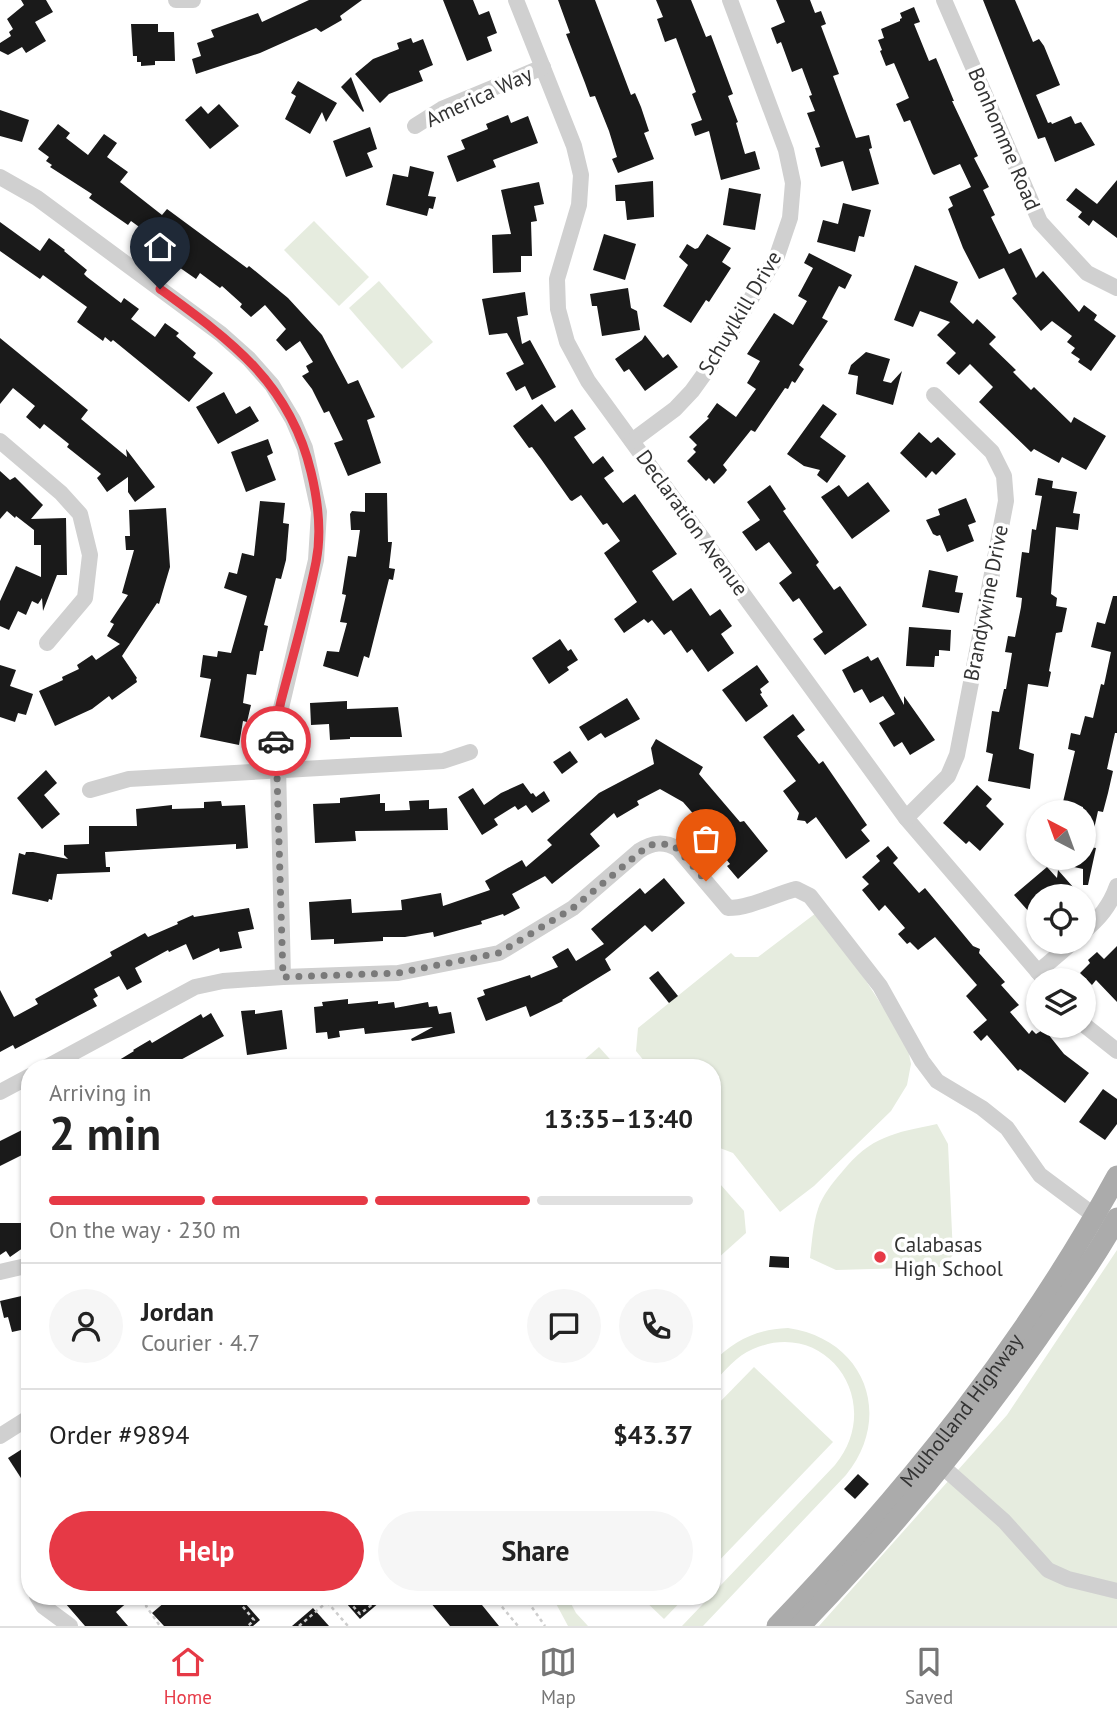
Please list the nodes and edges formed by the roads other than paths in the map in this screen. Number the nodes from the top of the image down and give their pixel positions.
1 (516, 0) edge
2 (730, 0) edge
3 (944, 0) edge
4 (543, 67) junction
5 (415, 127) dead end
6 (0, 177) edge
7 (1117, 288) edge
8 (934, 395) dead end
9 (0, 441) edge
10 (632, 441) junction
11 (47, 643) dead end
12 (470, 752) dead end
13 (276, 771) junction
14 (90, 790) dead end
15 (906, 818) junction
16 (1117, 886) edge
17 (1096, 921) edge
18 (1062, 954) edge
19 (1035, 968) edge
20 (1049, 968) edge
21 (283, 977) junction
22 (1096, 1034) edge
23 (1117, 1051) edge
24 (62, 1059) edge
25 (21, 1081) edge
26 (0, 1093) edge
27 (1117, 1176) edge
28 (1107, 1221) edge
29 (21, 1267) edge
30 (0, 1272) edge
31 (21, 1423) edge
32 (0, 1436) edge
33 (936, 1461) junction
34 (1117, 1591) edge
35 (42, 1605) edge
36 (70, 1626) edge
37 (777, 1626) edge
38 (800, 1626) edge

1 - 4 street, Declaration Avenue
2 - 10 street, Schuylkill Drive
3 - 7 street, Bonhomme Road
4 - 5 street, America Way
4 - 10 street, Declaration Avenue
6 - 13 street
8 - 15 street, Brandywine Drive
9 - 11 street
10 - 15 street, Declaration Avenue
12 - 13 street
13 - 14 street
13 - 21 street
15 - 19 street, Declaration Avenue
16 - 17 street
18 - 20 street
21 - 24 street
21 - 28 street
22 - 23 street
25 - 26 street
27 - 28 main road, Mulholland Highway
28 - 33 main road, Mulholland Highway
29 - 30 street
31 - 32 street
33 - 34 street
33 - 37 main road, Mulholland Highway
33 - 38 main road, Mulholland Highway
35 - 36 street

